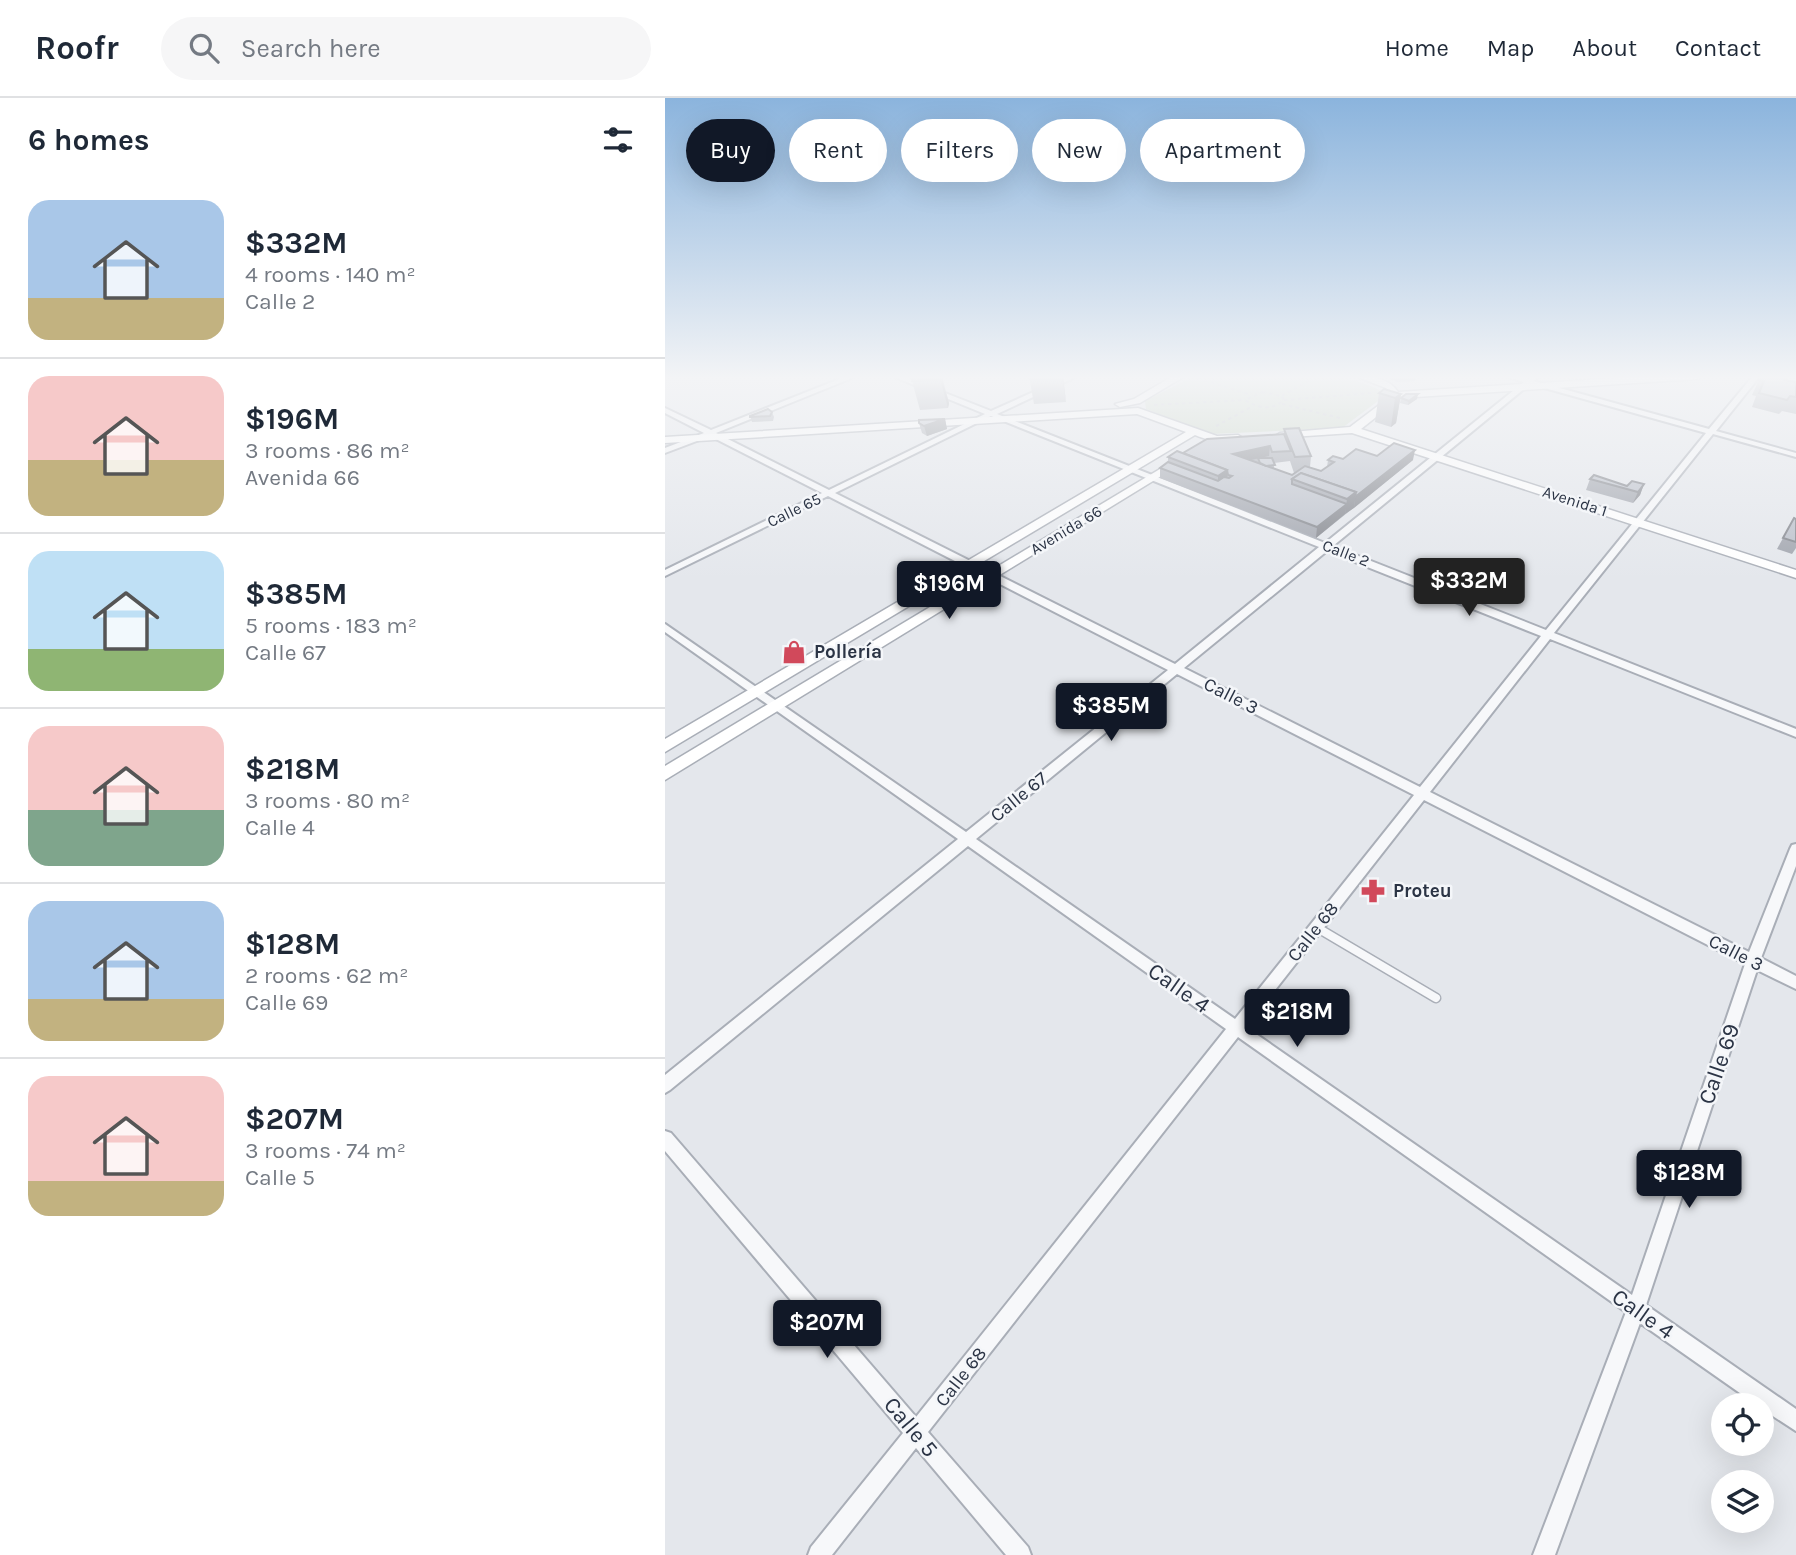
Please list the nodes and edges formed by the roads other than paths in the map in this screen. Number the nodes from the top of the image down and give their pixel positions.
1 (682, 444) edge
2 (727, 444) edge
3 (932, 444) edge
4 (1065, 444) edge
5 (1173, 444) edge
6 (1208, 444) edge
7 (1414, 444) edge
8 (1454, 444) edge
9 (1701, 444) edge
10 (1755, 444) edge
11 (665, 451) edge
12 (1444, 453) junction
13 (1796, 455) edge
14 (1132, 469) junction
15 (1153, 477) junction
16 (828, 493) junction
17 (1642, 518) junction
18 (1328, 546) junction
19 (1796, 561) edge
20 (970, 565) junction
21 (665, 573) edge
22 (1796, 574) edge
23 (991, 575) junction
24 (665, 627) edge
25 (1550, 634) junction
26 (1176, 669) junction
27 (757, 691) junction
28 (776, 705) junction
29 (1796, 733) edge
30 (665, 746) edge
31 (665, 774) edge
32 (1423, 793) junction
33 (967, 839) junction
34 (1796, 849) edge
35 (1317, 927) junction
36 (1753, 961) junction
37 (1796, 983) edge
38 (1436, 998) dead end
39 (1236, 1028) junction
40 (665, 1084) edge
41 (665, 1139) edge
42 (1636, 1309) junction
43 (1796, 1421) edge
44 (916, 1434) junction
45 (819, 1555) edge
46 (1020, 1555) edge
47 (1543, 1555) edge

1 - 11 street
2 - 16 street, Calle 3
3 - 16 street, Calle 65
4 - 14 street, Calle 2
5 - 14 main road, Avenida 66
6 - 15 main road, Avenida 66
7 - 12 main road, Avenida 1
8 - 12 street, Calle 67
9 - 17 street, Calle 68
10 - 13 street
12 - 17 main road, Avenida 1
12 - 18 street, Calle 67
14 - 15 street, Calle 2
14 - 20 main road, Avenida 66
15 - 18 street, Calle 2
15 - 23 main road, Avenida 66
16 - 20 street, Calle 3
16 - 21 street, Calle 65
17 - 19 main road, Avenida 1
17 - 22 main road, Avenida 1
17 - 25 street, Calle 68
18 - 25 street, Calle 2
18 - 26 street, Calle 67
20 - 23 street, Calle 3
20 - 27 main road, Avenida 66
23 - 26 street, Calle 3
23 - 28 main road, Avenida 66
24 - 27 street, Calle 4
25 - 29 street, Calle 2
25 - 32 street, Calle 68
26 - 32 street, Calle 3
26 - 33 street, Calle 67
27 - 28 street, Calle 4
27 - 30 main road, Avenida 66
28 - 31 main road, Avenida 66
28 - 33 street, Calle 4
32 - 35 street, Calle 68
32 - 36 street, Calle 3
33 - 39 street, Calle 4
33 - 40 street, Calle 67
34 - 36 street, Calle 69
35 - 38 lane
35 - 39 street, Calle 68
36 - 37 street, Calle 3
36 - 42 street, Calle 69
39 - 42 street, Calle 4
39 - 44 street, Calle 68
41 - 44 street, Calle 5
42 - 43 street, Calle 4
42 - 47 street, Calle 69
44 - 45 street, Calle 68
44 - 46 street, Calle 5

